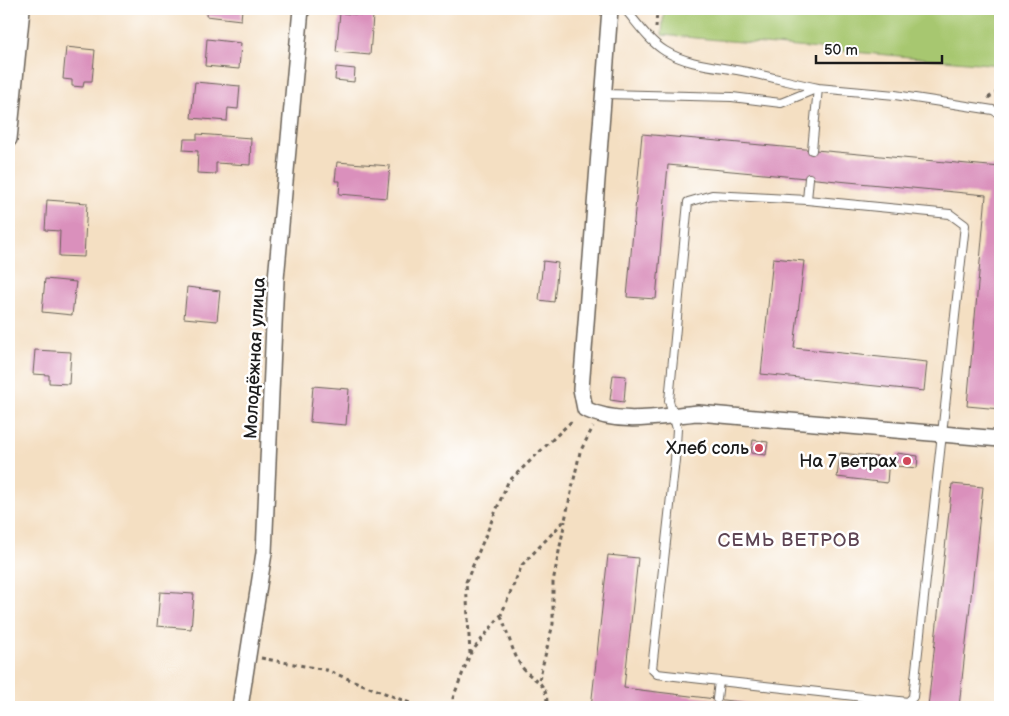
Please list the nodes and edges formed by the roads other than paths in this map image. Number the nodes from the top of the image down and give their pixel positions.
1 (22, 9) edge
2 (301, 9) edge
3 (610, 9) edge
4 (625, 9) edge
5 (818, 88) junction
6 (604, 94) junction
7 (1000, 114) edge
8 (9, 139) edge
9 (812, 150) dead end
10 (809, 178) dead end
11 (807, 200) junction
12 (672, 415) junction
13 (942, 435) junction
14 (1000, 439) edge
15 (718, 682) junction
16 (717, 699) dead end
17 (240, 707) edge

1 - 8 street
2 - 17 street, Молодёжная улица
3 - 6 street
4 - 5 lane
5 - 6 lane
5 - 7 lane
5 - 9 lane
6 - 12 street
10 - 11 lane
11 - 12 lane
11 - 13 lane
12 - 13 street
12 - 15 lane
13 - 14 street
13 - 15 lane
15 - 16 lane

